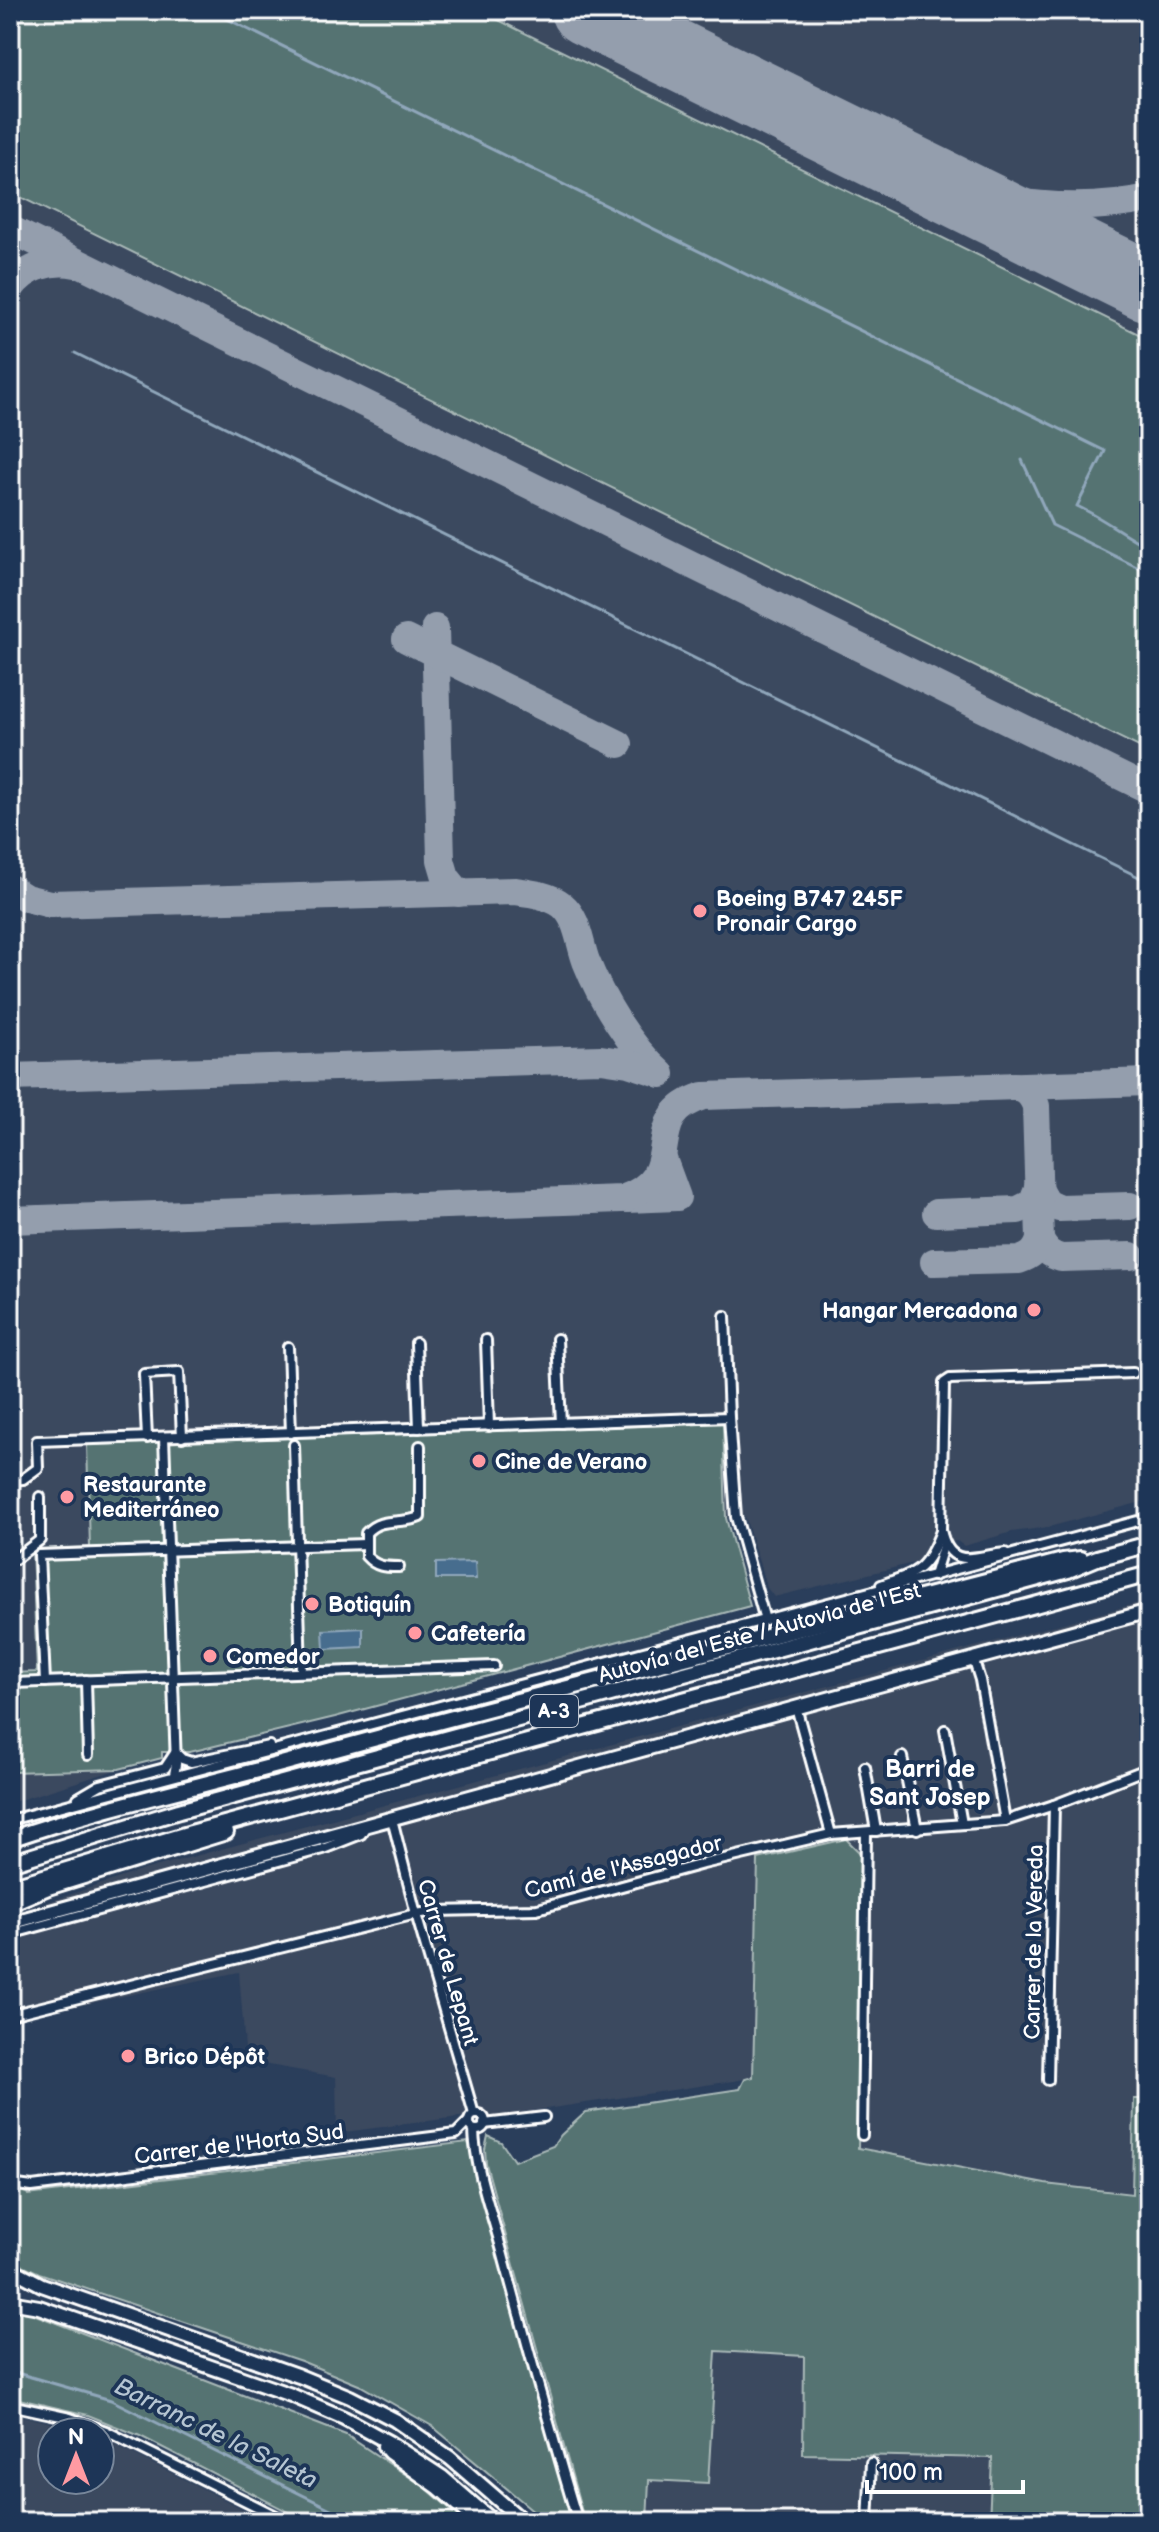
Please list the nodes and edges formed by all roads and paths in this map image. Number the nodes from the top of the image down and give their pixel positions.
1 (725, 1316) dead end
2 (557, 1339) dead end
3 (486, 1340) dead end
4 (416, 1343) dead end
5 (288, 1347) dead end
6 (1133, 1373) dead end
7 (729, 1417) junction
8 (561, 1423) junction
9 (489, 1426) junction
10 (419, 1428) junction
11 (291, 1433) junction
12 (164, 1437) junction
13 (182, 1437) junction
14 (147, 1438) junction
15 (294, 1445) dead end
16 (420, 1446) dead end
17 (10, 1480) edge
18 (40, 1497) dead end
19 (1149, 1518) edge
20 (941, 1530) junction
21 (944, 1543) junction
22 (365, 1544) junction
23 (1149, 1544) edge
24 (298, 1547) junction
25 (168, 1551) junction
26 (1029, 1551) junction
27 (1097, 1558) junction
28 (10, 1559) edge
29 (399, 1567) dead end
30 (1149, 1574) edge
31 (934, 1576) junction
32 (833, 1603) junction
33 (1149, 1611) edge
34 (765, 1620) junction
35 (973, 1658) junction
36 (494, 1666) dead end
37 (301, 1671) junction
38 (172, 1676) junction
39 (86, 1680) junction
40 (45, 1682) junction
41 (13, 1683) dead end
42 (796, 1707) junction
43 (945, 1730) dead end
44 (303, 1741) junction
45 (176, 1752) junction
46 (88, 1755) dead end
47 (902, 1757) dead end
48 (865, 1767) dead end
49 (1149, 1768) edge
50 (174, 1775) junction
51 (71, 1802) junction
52 (1054, 1805) junction
53 (272, 1812) junction
54 (392, 1819) junction
55 (10, 1820) edge
56 (1005, 1821) junction
57 (962, 1824) junction
58 (366, 1826) junction
59 (917, 1829) junction
60 (871, 1832) junction
61 (831, 1834) junction
62 (10, 1839) edge
63 (10, 1863) edge
64 (10, 1887) edge
65 (10, 1903) edge
66 (416, 1914) junction
67 (10, 1923) edge
68 (10, 1934) edge
69 (10, 2015) edge
70 (1048, 2080) dead end
71 (474, 2114) junction
72 (544, 2117) dead end
73 (484, 2124) junction
74 (472, 2129) junction
75 (862, 2135) dead end
76 (10, 2184) edge
77 (10, 2268) edge
78 (10, 2302) edge
79 (10, 2405) edge
80 (377, 2435) junction
81 (871, 2463) dead end
82 (288, 2522) edge
83 (478, 2522) edge
84 (494, 2522) edge
85 (524, 2522) edge
86 (578, 2522) edge
87 (868, 2522) edge

1 - 7 street
2 - 8 street
3 - 9 street
4 - 10 street
5 - 11 street
6 - 20 street
7 - 8 street
7 - 34 street
8 - 9 street
9 - 10 street
10 - 11 street
11 - 13 street
12 - 13 street
12 - 14 street
12 - 25 street
13 - 14 street
14 - 17 street
15 - 24 street
16 - 22 street
18 - 28 street
19 - 26 street
20 - 21 street
20 - 32 street
21 - 26 street
21 - 31 street
22 - 24 street
22 - 29 street
23 - 27 highway, Autovía del Este / Autovia de l'Est / A-3
24 - 25 street
24 - 37 street
25 - 38 street
25 - 40 street
26 - 31 street
27 - 62 highway
27 - 63 highway, Autovía del Este / Autovia de l'Est / A-3
30 - 53 highway, Autovía del Este / Autovia de l'Est / A-3
31 - 32 street
32 - 34 street
33 - 35 main road
34 - 44 street
35 - 42 main road
35 - 56 street
36 - 37 street
37 - 38 street
38 - 39 street
38 - 45 street
39 - 40 street
39 - 46 street
40 - 41 street
42 - 54 main road
42 - 61 street
43 - 57 street
44 - 45 street
44 - 50 street
45 - 50 street
45 - 51 street
47 - 59 street
48 - 60 street
49 - 52 street, Camí de l'Assagador
50 - 51 street
51 - 55 street
52 - 56 street, Camí de l'Assagador
52 - 70 street, Carrer de la Vereda
53 - 64 highway, Autovía del Este / Autovia de l'Est / A-3
53 - 65 highway
54 - 58 main road
54 - 66 street, Carrer de Lepant
56 - 57 street, Camí de l'Assagador
57 - 59 street, Camí de l'Assagador
58 - 67 main road
58 - 68 street
59 - 60 street, Camí de l'Assagador
60 - 61 street, Camí de l'Assagador
60 - 75 street
61 - 66 street, Camí de l'Assagador
66 - 69 street, Camí de l'Assagador
66 - 71 street, Carrer de Lepant
71 - 73 street
71 - 74 street
72 - 73 street
73 - 74 street
74 - 76 street, Carrer de l'Horta Sud
74 - 86 street
77 - 85 main road
78 - 80 main road
79 - 82 street
80 - 83 main road
80 - 84 main road
81 - 87 street

